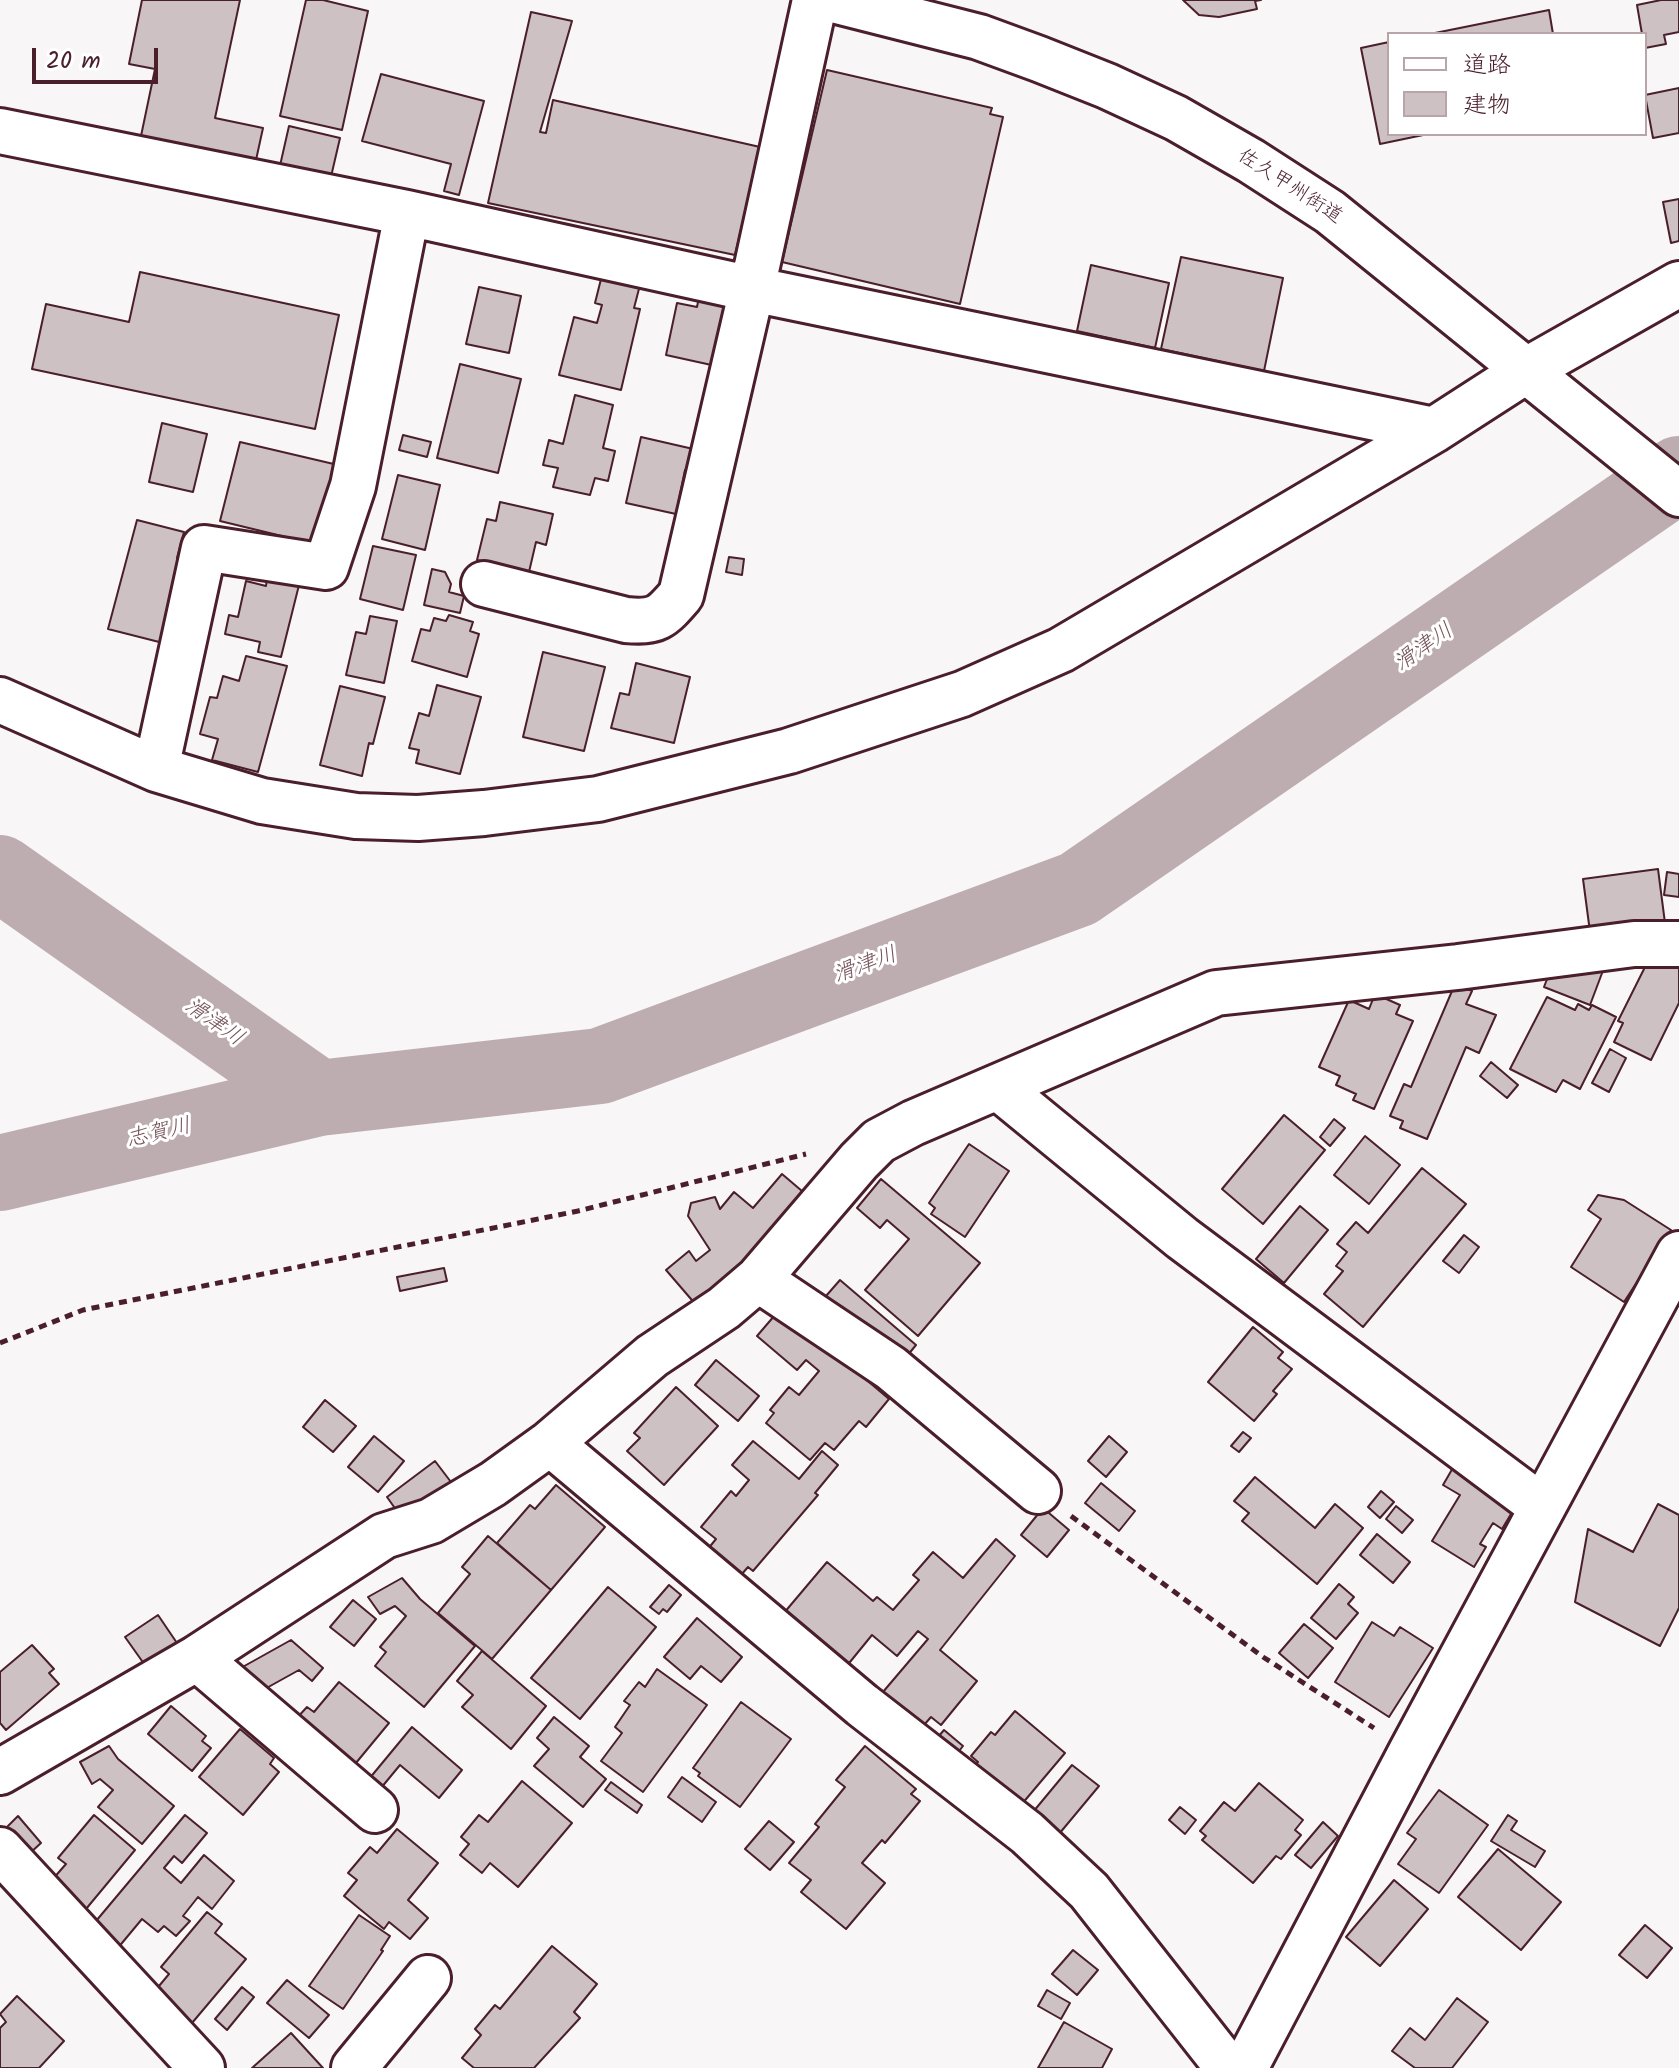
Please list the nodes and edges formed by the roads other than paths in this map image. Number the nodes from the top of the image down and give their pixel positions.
1 (815, 0) edge
2 (833, 0) edge
3 (0, 131) edge
4 (407, 213) junction
5 (1679, 284) edge
6 (752, 289) junction
7 (1536, 377) junction
8 (1434, 430) junction
9 (1679, 494) edge
10 (484, 584) dead end
11 (0, 700) edge
12 (156, 769) junction
13 (1679, 944) edge
14 (999, 1088) junction
15 (1679, 1254) edge
16 (758, 1279) junction
17 (550, 1443) junction
18 (1038, 1491) road end
19 (1542, 1507) junction
20 (197, 1658) junction
21 (0, 1772) edge
22 (375, 1810) dead end
23 (0, 1850) edge
24 (428, 1978) dead end
25 (202, 2068) edge
26 (354, 2068) edge
27 (1228, 2068) edge
28 (1245, 2068) edge

1 - 6 street
2 - 7 street, 佐久甲州街道
3 - 4 street
4 - 6 street
4 - 12 street
5 - 7 street
6 - 8 street
6 - 10 street
7 - 8 street
7 - 9 street, 佐久甲州街道
8 - 12 street
11 - 12 street
13 - 14 street
14 - 16 street
14 - 19 street
15 - 19 street
16 - 17 street
16 - 18 street
17 - 20 street
17 - 27 street
19 - 28 street
20 - 21 street
20 - 22 street
23 - 25 street
24 - 26 street

